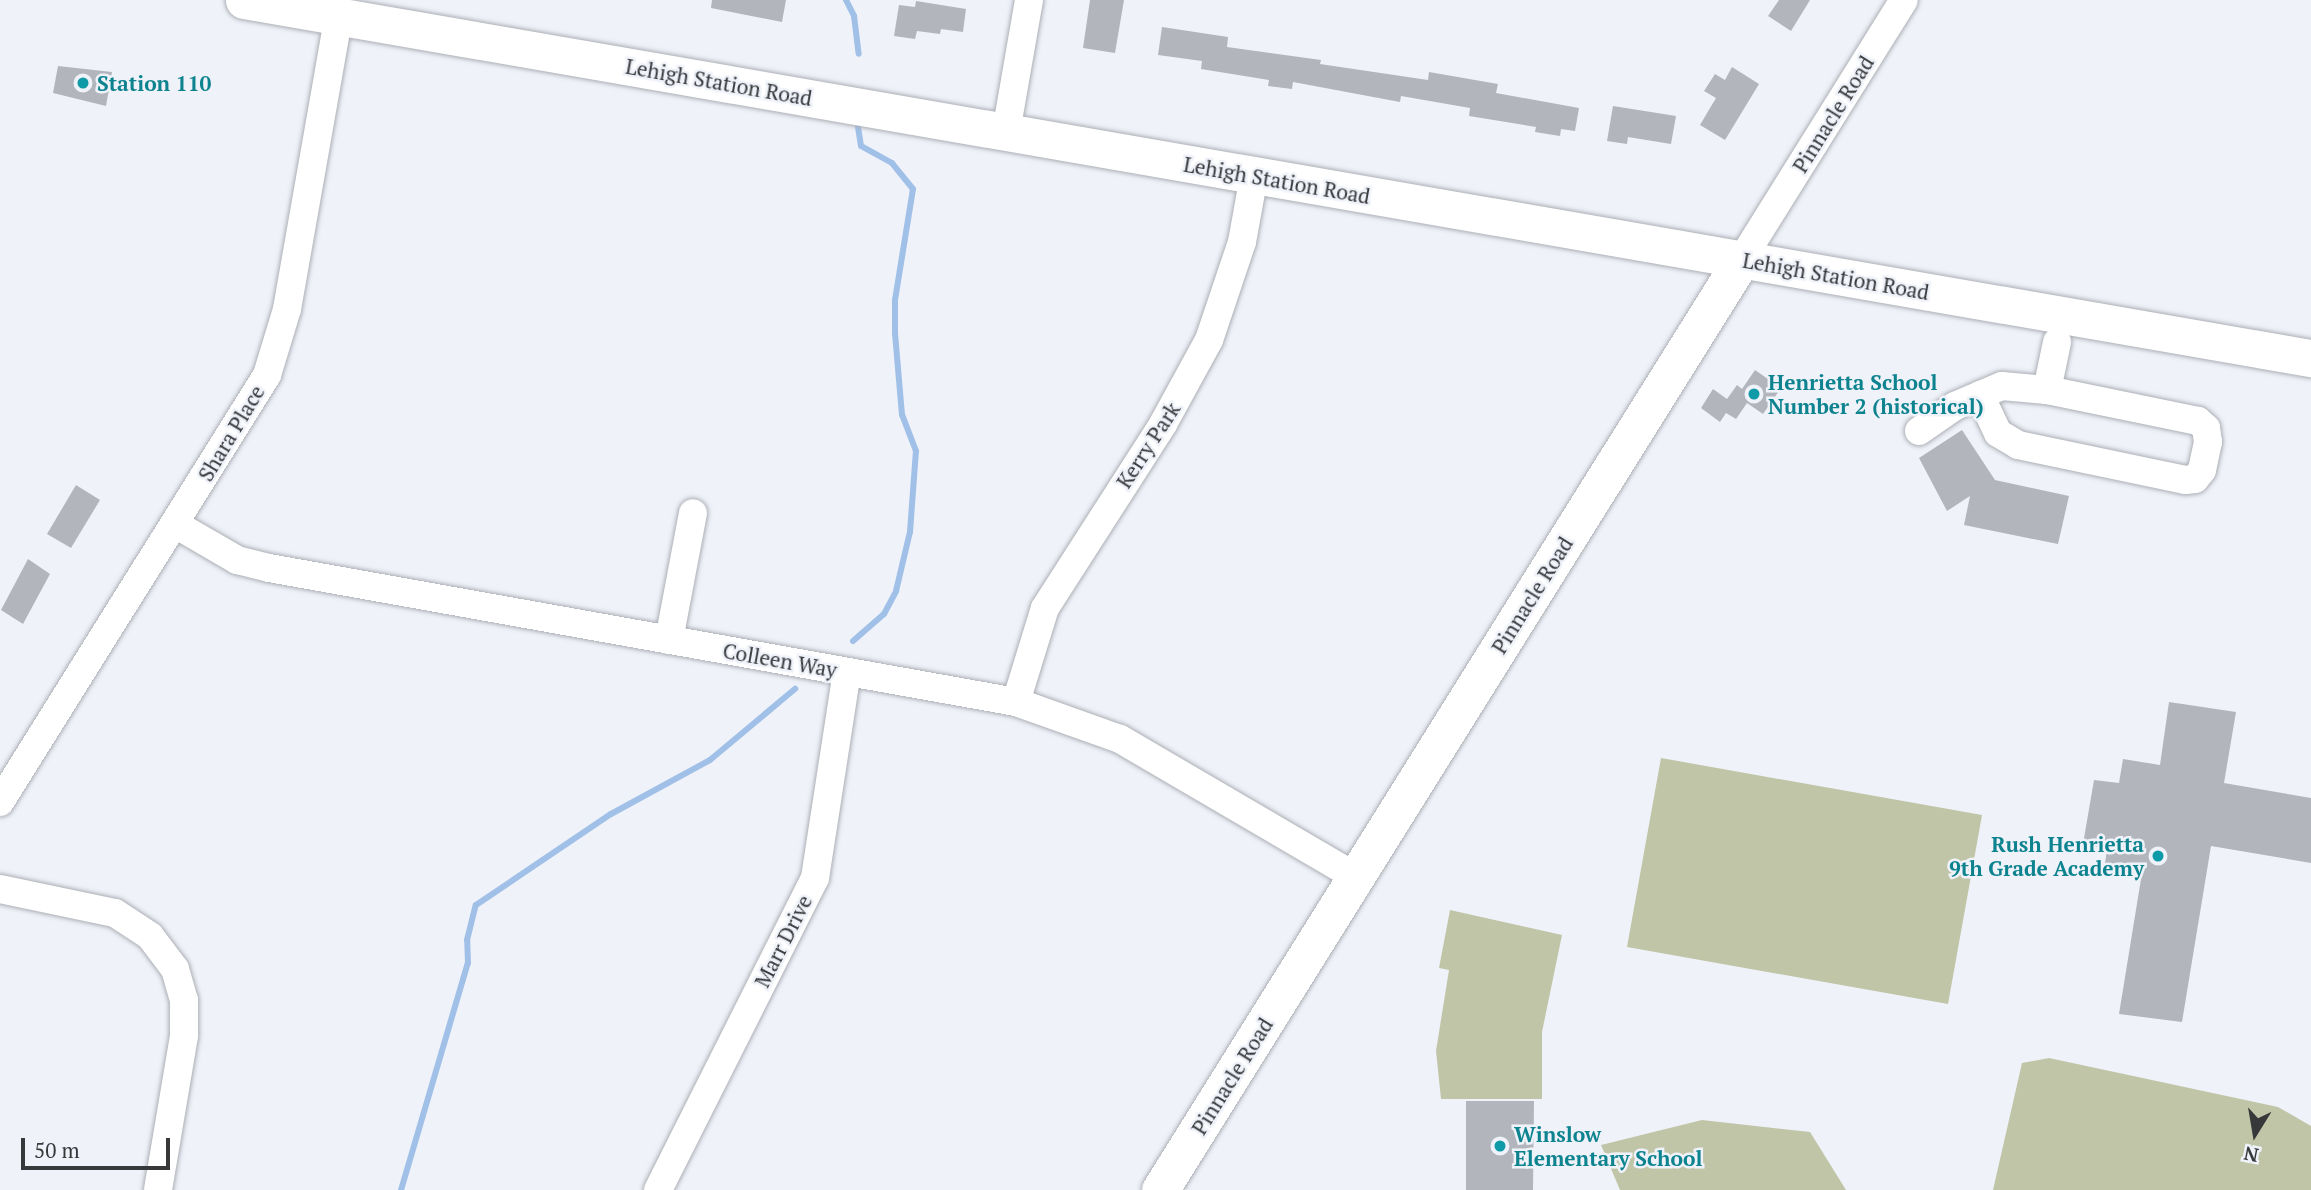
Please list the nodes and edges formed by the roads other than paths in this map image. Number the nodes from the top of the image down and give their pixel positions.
1 (244, 0) edge
2 (1029, 0) edge
3 (1904, 0) edge
4 (340, 15) junction
5 (1006, 132) junction
6 (1254, 176) junction
7 (1742, 259) junction
8 (2057, 342) dead end
9 (2311, 358) edge
10 (2047, 390) junction
11 (1980, 395) junction
12 (1919, 430) dead end
13 (693, 513) dead end
14 (175, 524) junction
15 (668, 640) junction
16 (847, 672) junction
17 (1016, 702) junction
18 (0, 802) edge
19 (1356, 877) junction
20 (0, 889) edge
21 (159, 1190) edge
22 (658, 1190) edge
23 (1160, 1190) edge

1 - 4 main road, Lehigh Station Road
2 - 5 street
3 - 7 street, Pinnacle Road
4 - 5 main road, Lehigh Station Road
4 - 14 street, Shara Place
5 - 6 main road, Lehigh Station Road
6 - 7 main road, Lehigh Station Road
6 - 17 street, Kerry Park
7 - 9 main road, Lehigh Station Road
7 - 19 main road, Pinnacle Road
8 - 10 street
10 - 11 street
10 - 11 street
11 - 12 street
13 - 15 street
14 - 15 street, Colleen Way
14 - 18 street, Shara Place
15 - 16 street, Colleen Way
16 - 17 street, Colleen Way
16 - 22 street, Marr Drive
17 - 19 street, Colleen Way
19 - 23 main road, Pinnacle Road
20 - 21 street

